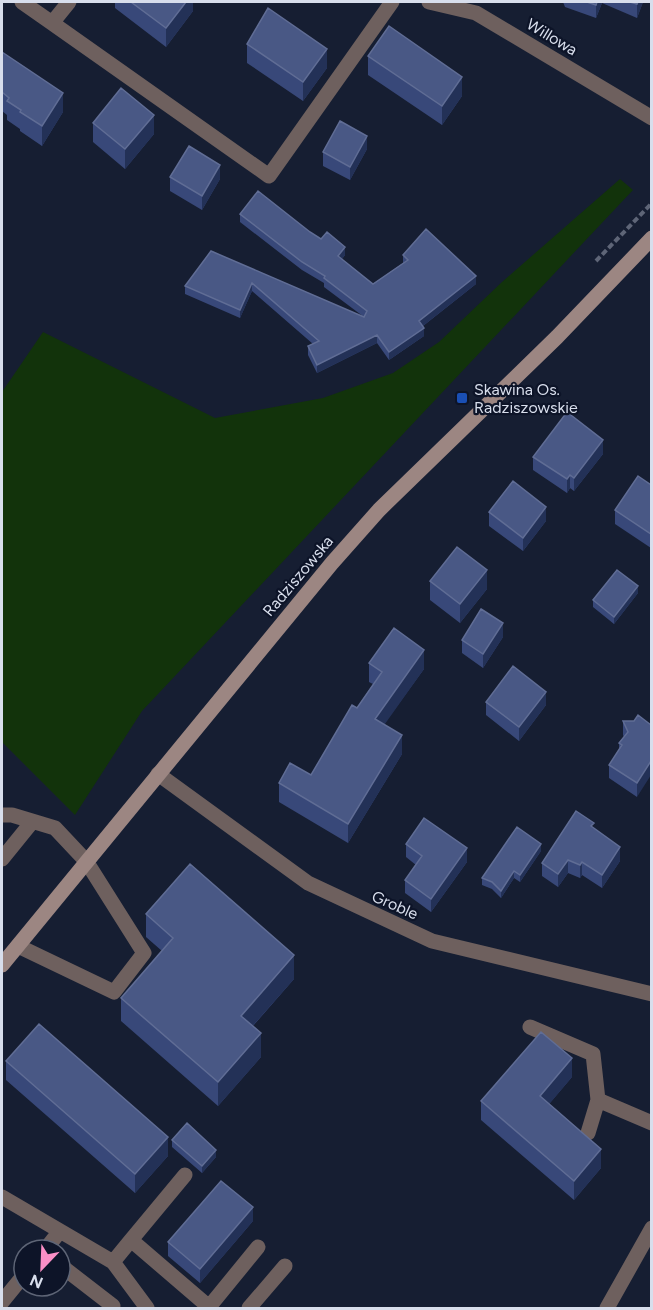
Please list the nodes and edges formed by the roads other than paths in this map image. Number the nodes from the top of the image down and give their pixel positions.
1 (22, 2) edge
2 (69, 2) edge
3 (392, 2) edge
4 (429, 2) edge
5 (479, 7) edge
6 (52, 23) junction
7 (651, 118) edge
8 (651, 237) edge
9 (158, 774) junction
10 (2, 815) edge
11 (32, 822) junction
12 (2, 858) edge
13 (86, 861) junction
14 (18, 946) junction
15 (2, 964) edge
16 (651, 994) edge
17 (530, 1027) dead end
18 (598, 1100) junction
19 (651, 1124) edge
20 (588, 1133) dead end
21 (185, 1175) dead end
22 (2, 1197) edge
23 (651, 1228) edge
24 (60, 1231) junction
25 (54, 1238) edge
26 (131, 1240) junction
27 (258, 1247) dead end
28 (113, 1262) junction
29 (285, 1266) dead end
30 (72, 1274) edge
31 (12, 1290) edge
32 (2, 1302) edge
33 (112, 1308) edge
34 (147, 1308) edge
35 (249, 1308) edge
36 (607, 1308) edge

1 - 6 street
2 - 6 street
3 - 6 street
4 - 5 street, Willowa
5 - 7 street, Willowa
8 - 9 street, Radziszowska
9 - 13 street, Radziszowska
9 - 16 street, Groble
10 - 11 street
11 - 12 street
11 - 13 street
13 - 14 street, Radziszowska
13 - 14 street
14 - 15 street, Radziszowska
17 - 18 street
18 - 19 street
18 - 20 street
21 - 26 street
22 - 24 street
23 - 36 street
24 - 25 street
24 - 28 street
26 - 27 street
26 - 28 street
28 - 34 street
29 - 35 street
30 - 33 street
31 - 32 street

